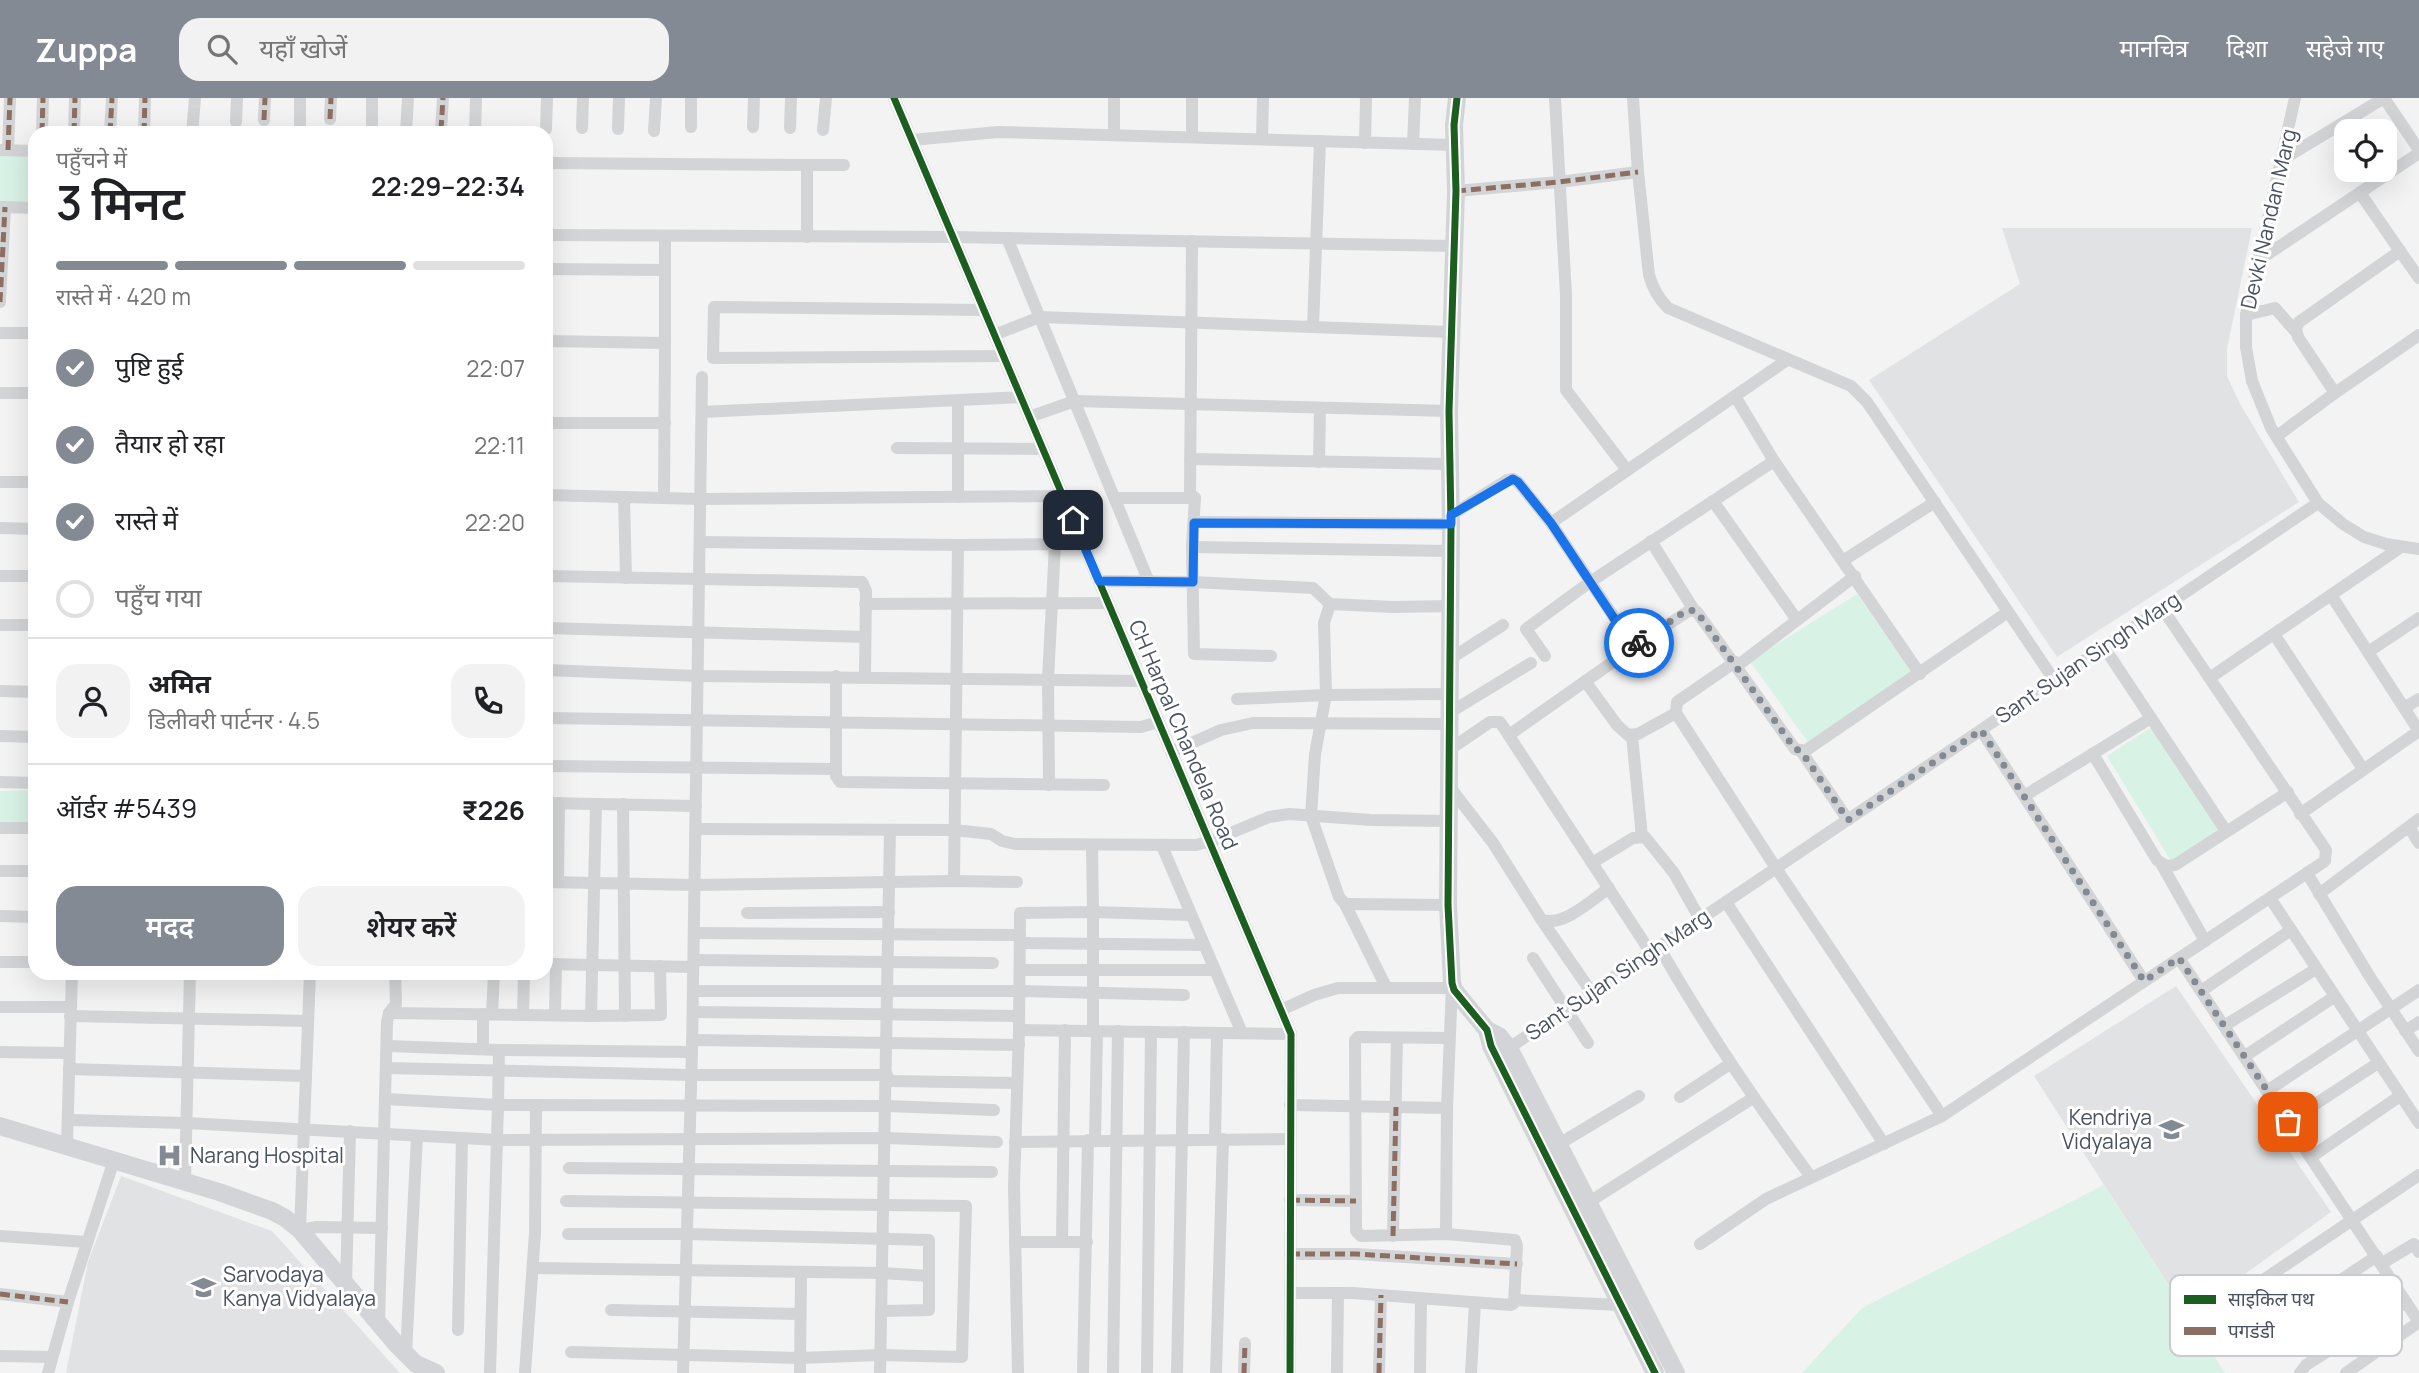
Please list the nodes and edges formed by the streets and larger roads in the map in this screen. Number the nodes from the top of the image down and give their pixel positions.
1 (10, 98) edge
2 (43, 98) edge
3 (75, 98) edge
4 (112, 98) edge
5 (145, 98) edge
6 (195, 98) edge
7 (237, 98) edge
8 (265, 98) edge
9 (300, 98) edge
10 (331, 98) edge
11 (372, 98) edge
12 (408, 98) edge
13 (443, 98) edge
14 (476, 98) edge
15 (547, 98) edge
16 (583, 98) edge
17 (620, 98) edge
18 (656, 98) edge
19 (691, 98) edge
20 (754, 98) edge
21 (791, 98) edge
22 (826, 98) edge
23 (894, 98) edge
24 (1114, 98) edge
25 (1192, 98) edge
26 (1263, 98) edge
27 (1366, 98) edge
28 (1415, 98) edge
29 (1457, 98) edge
30 (1555, 98) edge
31 (1633, 98) edge
32 (2295, 98) edge
33 (2384, 98) edge
34 (330, 119) dead end
35 (264, 120) dead end
36 (236, 122) dead end
37 (372, 124) dead end
38 (42, 126) edge
39 (74, 126) edge
40 (110, 126) edge
41 (144, 126) edge
42 (193, 126) edge
43 (300, 126) edge
44 (406, 126) edge
45 (441, 126) edge
46 (475, 126) edge
47 (546, 126) edge
48 (691, 127) dead end
49 (753, 127) dead end
50 (582, 128) dead end
51 (790, 128) dead end
52 (618, 129) dead end
53 (823, 130) dead end
54 (654, 131) dead end
55 (1114, 135) junction
56 (1192, 137) junction
57 (1262, 139) junction
58 (912, 140) junction
59 (1320, 141) junction
60 (1365, 143) junction
61 (1413, 144) junction
62 (1455, 145) junction
63 (4, 150) edge
64 (28, 151) edge
65 (2419, 152) edge
66 (2282, 160) junction
67 (553, 163) edge
68 (807, 165) junction
69 (844, 165) dead end
70 (1638, 172) junction
71 (1559, 182) junction
72 (1456, 191) junction
73 (2360, 193) junction
74 (2, 207) edge
75 (28, 208) edge
76 (553, 235) edge
77 (665, 236) junction
78 (807, 237) junction
79 (953, 237) junction
80 (1007, 238) junction
81 (1192, 242) junction
82 (1316, 244) junction
83 (1453, 246) junction
84 (2400, 251) junction
85 (2259, 260) junction
86 (553, 269) edge
87 (665, 270) junction
88 (2419, 278) edge
89 (0, 302) edge
90 (984, 310) junction
91 (2246, 315) junction
92 (1040, 317) junction
93 (1192, 323) junction
94 (1312, 327) junction
95 (1451, 332) junction
96 (2296, 332) junction
97 (0, 333) edge
98 (28, 333) edge
99 (994, 335) junction
100 (2419, 335) edge
101 (553, 341) edge
102 (665, 343) junction
103 (1003, 356) junction
104 (1787, 360) junction
105 (702, 377) dead end
106 (0, 393) edge
107 (28, 393) edge
108 (2335, 393) junction
109 (1735, 396) junction
110 (1020, 397) junction
111 (958, 401) junction
112 (1075, 401) junction
113 (1191, 404) junction
114 (1320, 408) junction
115 (1449, 411) junction
116 (702, 412) junction
117 (1029, 417) junction
118 (553, 423) edge
119 (665, 424) junction
120 (2277, 436) junction
121 (958, 447) junction
122 (897, 448) dead end
123 (1043, 449) junction
124 (1190, 459) junction
125 (1774, 461) junction
126 (1319, 462) junction
127 (1449, 464) junction
128 (1627, 470) junction
129 (0, 482) edge
130 (28, 482) edge
131 (553, 495) edge
132 (1063, 496) junction
133 (625, 497) junction
134 (664, 498) junction
135 (958, 498) junction
136 (1116, 498) junction
137 (1195, 498) junction
138 (701, 499) junction
139 (1713, 501) junction
140 (1935, 502) junction
141 (2318, 503) junction
142 (1451, 519) junction
143 (1194, 523) junction
144 (1551, 523) junction
145 (0, 528) edge
146 (28, 529) edge
147 (1651, 541) junction
148 (701, 542) junction
149 (1083, 544) junction
150 (958, 545) junction
151 (1055, 545) junction
152 (2402, 547) junction
153 (1192, 548) junction
154 (2419, 549) edge
155 (1451, 551) junction
156 (1844, 560) junction
157 (0, 576) edge
158 (28, 576) edge
159 (553, 576) edge
160 (1855, 576) junction
161 (626, 578) junction
162 (700, 579) junction
163 (1099, 581) junction
164 (1149, 582) junction
165 (1193, 582) junction
166 (1590, 582) junction
167 (2331, 596) junction
168 (1108, 603) junction
169 (865, 604) junction
170 (957, 604) junction
171 (1330, 604) junction
172 (1052, 605) junction
173 (1451, 606) junction
174 (2162, 608) junction
175 (1693, 610) junction
176 (2008, 612) junction
177 (2419, 618) edge
178 (1797, 620) junction
179 (0, 625) edge
180 (28, 625) edge
181 (1503, 625) dead end
182 (553, 628) edge
183 (699, 633) junction
184 (2274, 634) junction
185 (865, 637) junction
186 (1633, 647) junction
187 (2104, 647) junction
188 (2368, 652) junction
189 (1270, 656) dead end
190 (1545, 656) dead end
191 (1450, 659) junction
192 (1531, 663) dead end
193 (1736, 664) junction
194 (553, 670) edge
195 (1920, 674) junction
196 (698, 676) junction
197 (836, 676) junction
198 (865, 677) junction
199 (956, 677) junction
200 (2211, 677) junction
201 (1048, 679) junction
202 (2054, 680) junction
203 (1141, 681) junction
204 (1585, 681) junction
205 (0, 691) edge
206 (28, 692) edge
207 (1449, 694) junction
208 (1326, 695) junction
209 (1237, 699) dead end
210 (2419, 699) edge
211 (2404, 708) junction
212 (1676, 713) junction
213 (553, 718) edge
214 (1449, 718) junction
215 (2151, 718) junction
216 (698, 721) junction
217 (1158, 722) junction
218 (956, 723) junction
219 (836, 724) junction
220 (1321, 724) junction
221 (1049, 725) junction
222 (1981, 730) junction
223 (1509, 735) junction
224 (0, 736) edge
225 (1632, 736) junction
226 (28, 737) edge
227 (1449, 750) junction
228 (1801, 751) junction
229 (1171, 752) junction
230 (2093, 754) junction
231 (553, 766) edge
232 (697, 768) junction
233 (835, 769) junction
234 (2364, 769) junction
235 (0, 782) edge
236 (28, 783) edge
237 (955, 785) junction
238 (1049, 785) junction
239 (1104, 785) dead end
240 (1449, 786) junction
241 (2288, 792) junction
242 (2024, 796) junction
243 (553, 803) edge
244 (596, 804) junction
245 (623, 804) junction
246 (696, 806) junction
247 (2300, 814) junction
248 (1311, 816) junction
249 (1848, 820) junction
250 (1450, 821) junction
251 (2414, 823) edge
252 (0, 828) edge
253 (28, 828) edge
254 (696, 829) junction
255 (890, 830) junction
256 (954, 830) junction
257 (2226, 831) junction
258 (1642, 836) junction
259 (1209, 841) junction
260 (2419, 843) edge
261 (1092, 845) junction
262 (1162, 846) junction
263 (1592, 863) junction
264 (2161, 865) junction
265 (1776, 868) junction
266 (0, 871) edge
267 (28, 871) edge
268 (2307, 873) junction
269 (954, 881) junction
270 (553, 882) edge
271 (1017, 882) dead end
272 (593, 883) junction
273 (889, 883) junction
274 (625, 884) junction
275 (695, 885) junction
276 (1609, 888) junction
277 (2319, 894) junction
278 (2270, 898) junction
279 (1726, 902) junction
280 (1345, 904) junction
281 (1448, 905) junction
282 (889, 912) junction
283 (1093, 912) junction
284 (747, 913) dead end
285 (1191, 915) junction
286 (0, 916) edge
287 (28, 917) edge
288 (1541, 919) junction
289 (1700, 919) junction
290 (2291, 930) junction
291 (694, 933) junction
292 (889, 935) junction
293 (1020, 939) junction
294 (2205, 941) junction
295 (1093, 944) junction
296 (1204, 944) junction
297 (1655, 950) junction
298 (1533, 958) dead end
299 (2179, 958) junction
300 (888, 961) junction
301 (0, 962) edge
302 (28, 962) edge
303 (993, 963) dead end
304 (553, 964) edge
305 (693, 964) junction
306 (592, 965) junction
307 (626, 966) junction
308 (660, 967) junction
309 (2316, 969) junction
310 (1020, 970) junction
311 (1093, 970) junction
312 (1214, 970) junction
313 (72, 980) edge
314 (190, 980) edge
315 (310, 980) edge
316 (395, 980) edge
317 (493, 980) edge
318 (524, 980) edge
319 (552, 980) edge
320 (2144, 981) junction
321 (1452, 986) junction
322 (1386, 987) junction
323 (888, 990) junction
324 (2419, 990) edge
325 (693, 991) junction
326 (1020, 991) junction
327 (2201, 991) junction
328 (1093, 992) junction
329 (1592, 993) junction
330 (1184, 995) dead end
331 (2334, 997) junction
332 (0, 1007) edge
333 (2390, 1008) junction
334 (1567, 1009) junction
335 (1280, 1010) junction
336 (70, 1011) junction
337 (693, 1012) junction
338 (389, 1013) junction
339 (888, 1013) junction
340 (488, 1014) junction
341 (523, 1015) junction
342 (555, 1016) junction
343 (591, 1016) junction
344 (625, 1016) junction
345 (1019, 1016) junction
346 (188, 1017) junction
347 (308, 1021) junction
348 (2419, 1021) edge
349 (2224, 1026) junction
350 (1019, 1030) junction
351 (1065, 1030) junction
352 (1095, 1031) junction
353 (1118, 1031) junction
354 (2356, 1031) junction
355 (2405, 1031) junction
356 (1151, 1032) junction
357 (1184, 1032) junction
358 (1217, 1033) junction
359 (1242, 1033) junction
360 (1291, 1034) junction
361 (1397, 1038) junction
362 (1449, 1038) junction
363 (887, 1043) junction
364 (1588, 1043) dead end
365 (1018, 1045) junction
366 (387, 1046) junction
367 (692, 1046) junction
368 (483, 1049) junction
369 (499, 1050) junction
370 (2419, 1051) edge
371 (0, 1052) edge
372 (1503, 1052) junction
373 (68, 1053) junction
374 (2245, 1056) junction
375 (2378, 1063) junction
376 (1730, 1064) junction
377 (386, 1068) junction
378 (69, 1069) junction
379 (498, 1070) junction
380 (187, 1072) junction
381 (691, 1075) junction
382 (306, 1076) junction
383 (887, 1078) junction
384 (1017, 1083) junction
385 (2267, 1091) junction
386 (1639, 1096) dead end
387 (2400, 1096) junction
388 (1680, 1097) dead end
389 (1753, 1098) junction
390 (385, 1099) junction
391 (498, 1105) junction
392 (536, 1105) junction
393 (1290, 1105) junction
394 (691, 1106) junction
395 (886, 1106) junction
396 (1355, 1106) junction
397 (1396, 1107) junction
398 (1447, 1108) junction
399 (994, 1110) dead end
400 (1942, 1116) junction
401 (69, 1120) junction
402 (2288, 1122) junction
403 (186, 1123) junction
404 (2419, 1123) edge
405 (0, 1126) edge
406 (305, 1130) junction
407 (350, 1131) junction
408 (384, 1132) junction
409 (417, 1136) junction
410 (462, 1138) junction
411 (886, 1138) junction
412 (536, 1139) junction
413 (690, 1139) junction
414 (1117, 1139) junction
415 (1150, 1139) junction
416 (1182, 1139) junction
417 (1219, 1139) junction
418 (1290, 1139) junction
419 (498, 1140) junction
420 (1063, 1140) junction
421 (1092, 1140) junction
422 (997, 1142) dead end
423 (1015, 1142) junction
424 (67, 1144) junction
425 (1559, 1144) junction
426 (1884, 1144) junction
427 (2311, 1157) junction
428 (114, 1160) junction
429 (569, 1168) dead end
430 (689, 1168) junction
431 (885, 1170) junction
432 (992, 1172) dead end
433 (2419, 1175) edge
434 (1811, 1177) junction
435 (185, 1182) junction
436 (1290, 1200) junction
437 (566, 1201) dead end
438 (1356, 1201) junction
439 (688, 1202) junction
440 (1589, 1202) junction
441 (884, 1204) junction
442 (2353, 1219) junction
443 (348, 1227) junction
444 (382, 1228) junction
445 (300, 1230) junction
446 (568, 1234) dead end
447 (687, 1234) junction
448 (1446, 1234) junction
449 (0, 1236) edge
450 (1393, 1236) junction
451 (883, 1239) junction
452 (1062, 1241) junction
453 (87, 1242) junction
454 (1015, 1242) junction
455 (1087, 1242) junction
456 (1700, 1244) dead end
457 (2419, 1252) edge
458 (1290, 1254) junction
459 (2379, 1260) junction
460 (1517, 1264) junction
461 (533, 1268) junction
462 (686, 1270) junction
463 (801, 1272) junction
464 (882, 1273) junction
465 (2270, 1275) edge
466 (2355, 1275) edge
467 (2389, 1275) edge
468 (929, 1276) junction
469 (346, 1285) junction
470 (1290, 1293) junction
471 (1338, 1293) junction
472 (0, 1294) edge
473 (1381, 1295) junction
474 (2402, 1296) edge
475 (1421, 1299) junction
476 (1515, 1300) junction
477 (68, 1302) junction
478 (2406, 1302) junction
479 (1475, 1303) junction
480 (1620, 1304) junction
481 (2402, 1305) edge
482 (611, 1310) dead end
483 (686, 1311) junction
484 (881, 1311) junction
485 (800, 1314) junction
486 (2419, 1322) edge
487 (379, 1324) junction
488 (458, 1330) dead end
489 (2402, 1334) edge
490 (1245, 1343) dead end
491 (571, 1352) dead end
492 (406, 1354) junction
493 (880, 1355) junction
494 (0, 1356) edge
495 (684, 1356) junction
496 (2320, 1356) edge
497 (2370, 1356) edge
498 (52, 1357) junction
499 (800, 1358) junction
500 (430, 1372) edge
501 (48, 1373) edge
502 (491, 1373) edge
503 (525, 1373) edge
504 (683, 1373) edge
505 (800, 1373) edge
506 (880, 1373) edge
507 (1018, 1373) edge
508 (1083, 1373) edge
509 (1113, 1373) edge
510 (1147, 1373) edge
511 (1177, 1373) edge
512 (1216, 1373) edge
513 (1244, 1373) edge
514 (1290, 1373) edge
515 (1337, 1373) edge
516 (1379, 1373) edge
517 (1420, 1373) edge
518 (1471, 1373) edge
519 (1655, 1373) edge
520 (1676, 1373) edge
521 (2300, 1373) edge
522 (2346, 1373) edge

1 - 63 street
2 - 38 street
3 - 39 street
4 - 40 street
5 - 41 street
6 - 42 street
7 - 36 street
8 - 35 street
9 - 43 street
10 - 34 street
11 - 37 street
12 - 44 street
13 - 45 street
14 - 46 street
15 - 47 street
16 - 50 street
17 - 52 street
18 - 54 street
19 - 48 street
20 - 49 street
21 - 51 street
22 - 53 street
23 - 58 street, CH Harpal Chandela Road
24 - 55 street
25 - 56 street
26 - 57 street
27 - 60 street
28 - 61 street
29 - 62 street
30 - 71 street
31 - 70 street
32 - 66 street, Devki Nandan Marg
33 - 65 street
33 - 66 street
55 - 56 street
55 - 58 street
56 - 57 street
57 - 59 street
58 - 79 street, CH Harpal Chandela Road
59 - 60 street
59 - 82 street
60 - 61 street
61 - 62 street
62 - 72 street
63 - 64 street
65 - 73 street
66 - 85 street, Devki Nandan Marg
67 - 68 street
68 - 69 street
68 - 78 street
70 - 71 street
70 - 104 street
71 - 72 street
71 - 128 street
72 - 83 street
73 - 84 street
73 - 85 street
74 - 75 street
74 - 89 street
76 - 77 street
77 - 78 street
77 - 87 street
78 - 79 street
79 - 80 street
79 - 90 street, CH Harpal Chandela Road
80 - 81 street
80 - 92 street
81 - 82 street
81 - 93 street
82 - 83 street
82 - 94 street
83 - 95 street
84 - 88 street
84 - 96 street
85 - 91 street, Devki Nandan Marg
86 - 87 street
87 - 102 street
90 - 99 street, CH Harpal Chandela Road
90 - 103 street
91 - 96 street
91 - 120 street, Devki Nandan Marg
92 - 93 street
92 - 99 street
92 - 112 street
93 - 94 street
93 - 113 street
94 - 95 street
95 - 115 street
96 - 108 street
97 - 98 street
99 - 103 street, CH Harpal Chandela Road
100 - 108 street
101 - 102 street
102 - 119 street
103 - 110 street, CH Harpal Chandela Road
104 - 109 street
104 - 140 street
105 - 116 street
106 - 107 street
108 - 120 street
109 - 125 street
109 - 128 street
110 - 111 street
110 - 117 street, CH Harpal Chandela Road
111 - 116 street
111 - 121 street
112 - 113 street
112 - 117 street
112 - 136 street
113 - 114 street
113 - 124 street
114 - 115 street
114 - 126 street
115 - 127 street
116 - 138 street
117 - 123 street, CH Harpal Chandela Road
118 - 119 street
119 - 134 street
120 - 141 street, Devki Nandan Marg
121 - 122 street
121 - 123 street
121 - 135 street
123 - 132 street, CH Harpal Chandela Road
124 - 126 street
124 - 137 street
125 - 139 street
125 - 156 street
126 - 127 street
127 - 142 street
128 - 144 street
129 - 130 street
131 - 133 street
132 - 135 street
132 - 149 street, CH Harpal Chandela Road
133 - 134 street
133 - 161 street
134 - 138 street
135 - 138 street
136 - 137 street
136 - 164 street
137 - 143 street
138 - 148 street
139 - 147 street
139 - 178 street
140 - 156 street
140 - 176 street
141 - 152 street, Devki Nandan Marg
141 - 174 street, Sant Sujan Singh Marg
142 - 143 street
142 - 144 street
142 - 155 street
143 - 153 street
144 - 166 street
145 - 146 street
147 - 166 street
147 - 175 street
148 - 150 street
148 - 162 street
149 - 151 street
149 - 163 street, CH Harpal Chandela Road
150 - 151 street
150 - 170 street
151 - 172 street
152 - 154 street, Devki Nandan Marg
152 - 167 street
153 - 155 street
153 - 165 street
155 - 173 street
156 - 160 street
157 - 158 street
159 - 161 street
160 - 178 street
160 - 195 street
161 - 162 street
162 - 169 street
162 - 183 street
163 - 164 street
163 - 168 street, CH Harpal Chandela Road
164 - 165 street
165 - 171 street
165 - 189 street
166 - 186 street
166 - 190 street
167 - 184 street
167 - 188 street
168 - 172 street
168 - 203 street, CH Harpal Chandela Road
169 - 170 street
169 - 185 street
170 - 172 street
170 - 199 street
171 - 173 street
171 - 208 street
172 - 201 street
173 - 191 street
174 - 187 street, Sant Sujan Singh Marg
174 - 200 street
175 - 186 street
175 - 193 street
176 - 195 street
176 - 202 street
177 - 188 street
178 - 193 street
179 - 180 street
181 - 191 street
182 - 183 street
183 - 185 street
183 - 196 street
184 - 200 street
184 - 234 street
185 - 198 street
186 - 204 street
187 - 202 street, Sant Sujan Singh Marg
187 - 215 street
188 - 211 street
191 - 207 street
192 - 214 street
193 - 212 street
193 - 228 street
194 - 196 street
195 - 228 street
196 - 197 street
196 - 216 street
197 - 198 street
197 - 219 street
198 - 199 street
199 - 201 street
199 - 218 street
200 - 241 street
201 - 203 street
201 - 221 street
202 - 222 street, Sant Sujan Singh Marg
203 - 217 street, CH Harpal Chandela Road
204 - 223 street
204 - 225 street
205 - 206 street
207 - 208 street
207 - 214 street
208 - 209 street
208 - 220 street
210 - 211 street
211 - 234 street
212 - 225 street
212 - 265 street
213 - 216 street
214 - 220 street
214 - 227 street
215 - 230 street
215 - 257 street
216 - 219 street
216 - 232 street
217 - 221 street
217 - 229 street, CH Harpal Chandela Road
218 - 219 street
218 - 221 street
218 - 237 street
219 - 233 street
220 - 229 street
220 - 248 street
221 - 238 street
222 - 242 street
222 - 249 street, Sant Sujan Singh Marg
223 - 227 street
223 - 263 street
224 - 226 street
225 - 258 street
227 - 240 street
228 - 249 street
229 - 259 street, CH Harpal Chandela Road
230 - 242 street
230 - 264 street
231 - 232 street
232 - 233 street
232 - 246 street
233 - 237 street
234 - 247 street
235 - 236 street
237 - 238 street
237 - 256 street
238 - 239 street
240 - 250 street
240 - 288 street
241 - 247 street
241 - 257 street
242 - 320 street
243 - 244 street
244 - 245 street
244 - 272 street
245 - 246 street
245 - 274 street
246 - 254 street
247 - 268 street
248 - 250 street
248 - 259 street
248 - 280 street
249 - 265 street, Sant Sujan Singh Marg
250 - 281 street
251 - 260 street
251 - 277 street
252 - 253 street
254 - 255 street
254 - 275 street
255 - 256 street
255 - 273 street
256 - 261 street
256 - 269 street
257 - 264 street
258 - 263 street
258 - 289 street
259 - 262 street
259 - 335 street, CH Harpal Chandela Road
261 - 262 street
261 - 283 street
262 - 285 street
263 - 276 street
264 - 294 street
265 - 279 street, Sant Sujan Singh Marg
265 - 400 street
266 - 267 street
268 - 277 street
268 - 278 street
269 - 271 street
269 - 273 street
270 - 272 street
272 - 274 street
272 - 306 street
273 - 275 street
273 - 282 street
274 - 275 street
274 - 307 street
275 - 291 street
276 - 288 street
276 - 297 street
277 - 333 street
278 - 290 street
278 - 294 street
279 - 289 street, Sant Sujan Singh Marg
279 - 426 street
280 - 281 street
280 - 322 street
281 - 321 street
282 - 284 street
282 - 292 street
283 - 285 street
283 - 293 street
283 - 295 street
285 - 296 street
286 - 287 street
288 - 329 street
289 - 297 street, Sant Sujan Singh Marg
290 - 309 street
290 - 327 street
291 - 292 street
291 - 305 street
292 - 293 street
292 - 300 street
293 - 295 street
293 - 310 street
294 - 299 street
295 - 296 street
295 - 311 street
296 - 312 street
297 - 329 street, Sant Sujan Singh Marg
297 - 376 street
298 - 334 street
299 - 320 street
299 - 327 street
300 - 303 street
300 - 305 street
300 - 323 street
301 - 302 street
304 - 306 street
305 - 308 street
305 - 325 street
306 - 307 street
306 - 343 street
307 - 308 street
307 - 344 street
308 - 344 street
309 - 331 street
309 - 349 street
310 - 311 street
310 - 326 street
311 - 312 street
311 - 328 street
312 - 359 street
313 - 336 street
314 - 346 street
315 - 347 street
316 - 338 street
317 - 340 street
318 - 341 street
319 - 342 street
320 - 400 street
321 - 322 street
321 - 362 street
321 - 372 street
322 - 335 street
323 - 325 street
323 - 326 street
323 - 339 street
324 - 333 street
325 - 337 street
326 - 328 street
326 - 345 street
327 - 349 street
328 - 330 street
328 - 352 street
329 - 334 street, Sant Sujan Singh Marg
331 - 354 street
331 - 374 street
332 - 336 street
333 - 354 street
333 - 355 street
334 - 364 street
334 - 372 street, Sant Sujan Singh Marg
335 - 360 street, CH Harpal Chandela Road
336 - 346 street
336 - 373 street
337 - 339 street
337 - 367 street
338 - 340 street
338 - 366 street
339 - 345 street
339 - 363 street
340 - 341 street
340 - 368 street
341 - 342 street
342 - 343 street
343 - 344 street
345 - 350 street
346 - 347 street
346 - 380 street
347 - 382 street
348 - 355 street
349 - 374 street
350 - 351 street
350 - 365 street
351 - 352 street
351 - 420 street
352 - 353 street
352 - 421 street
353 - 356 street
353 - 414 street
354 - 375 street
354 - 385 street
355 - 370 street
356 - 357 street
356 - 415 street
357 - 358 street
357 - 416 street
358 - 359 street
358 - 417 street
359 - 360 street
360 - 393 street, CH Harpal Chandela Road
361 - 362 street
361 - 396 street
361 - 397 street
362 - 398 street
363 - 365 street
363 - 367 street
363 - 383 street
365 - 384 street
366 - 368 street
366 - 377 street
367 - 369 street
367 - 381 street
368 - 369 street
369 - 379 street
371 - 373 street
372 - 425 street
372 - 480 street
373 - 378 street
374 - 385 street
375 - 387 street
375 - 402 street
376 - 388 street
376 - 389 street
377 - 379 street
377 - 390 street
378 - 380 street
378 - 401 street
379 - 381 street
379 - 391 street
380 - 382 street
380 - 403 street
381 - 383 street
381 - 394 street
382 - 406 street
383 - 384 street
383 - 395 street
384 - 423 street
385 - 402 street
386 - 425 street
387 - 404 street
387 - 427 street
389 - 434 street
389 - 440 street
390 - 391 street
390 - 408 street
391 - 392 street
391 - 419 street
392 - 394 street
392 - 412 street
393 - 396 street
393 - 418 street, CH Harpal Chandela Road
394 - 395 street
394 - 413 street
395 - 399 street
395 - 411 street
396 - 397 street
396 - 438 street
397 - 398 street
397 - 450 street
398 - 448 street
400 - 426 street
401 - 403 street
401 - 424 street
402 - 427 street
403 - 406 street
403 - 435 street
405 - 424 street
406 - 407 street
406 - 445 street
407 - 408 street
407 - 443 street
408 - 409 street
408 - 444 street
409 - 410 street
409 - 492 street
410 - 419 street
410 - 488 street
411 - 413 street
411 - 422 street
411 - 431 street
412 - 413 street
412 - 419 street
412 - 461 street
413 - 430 street
414 - 415 street
414 - 421 street
414 - 509 street
415 - 416 street
415 - 510 street
416 - 417 street
416 - 511 street
417 - 418 street
417 - 512 street
418 - 436 street, CH Harpal Chandela Road
419 - 502 street
420 - 421 street
420 - 423 street
420 - 452 street
421 - 455 street
423 - 454 street
424 - 428 street
425 - 440 street
426 - 434 street
427 - 442 street
428 - 435 street
428 - 453 street
429 - 430 street
430 - 431 street
430 - 439 street
431 - 432 street
431 - 441 street
433 - 442 street
434 - 456 street
435 - 445 street
436 - 438 street
436 - 458 street, CH Harpal Chandela Road
437 - 439 street
438 - 450 street
439 - 441 street
439 - 447 street
440 - 520 street
441 - 451 street
441 - 493 street
442 - 459 street
442 - 465 street
443 - 444 street
443 - 445 street
443 - 469 street
444 - 487 street
445 - 469 street
446 - 447 street
447 - 451 street
447 - 462 street
448 - 450 street
448 - 460 street
449 - 453 street
451 - 464 street
451 - 468 street
452 - 454 street
452 - 455 street
453 - 477 street
454 - 507 street
455 - 508 street
457 - 459 street
458 - 460 street
458 - 470 street, CH Harpal Chandela Road
459 - 466 street
459 - 467 street
460 - 476 street
461 - 462 street
461 - 503 street
462 - 463 street
462 - 483 street
463 - 464 street
463 - 485 street
464 - 468 street
464 - 484 street
468 - 484 street
469 - 487 street
470 - 471 street
470 - 514 street, CH Harpal Chandela Road
471 - 473 street
471 - 515 street
472 - 477 street
473 - 475 street
473 - 516 street
474 - 478 street
475 - 479 street
475 - 517 street
476 - 479 street
476 - 480 street
477 - 498 street
478 - 481 street
478 - 486 street
479 - 518 street
480 - 519 street
482 - 483 street
483 - 485 street
483 - 495 street
484 - 493 street
485 - 499 street
486 - 489 street
487 - 492 street
490 - 513 street
491 - 495 street
492 - 500 street
493 - 499 street
493 - 506 street
494 - 498 street
495 - 499 street
495 - 504 street
496 - 521 street
497 - 522 street
498 - 501 street
499 - 505 street

